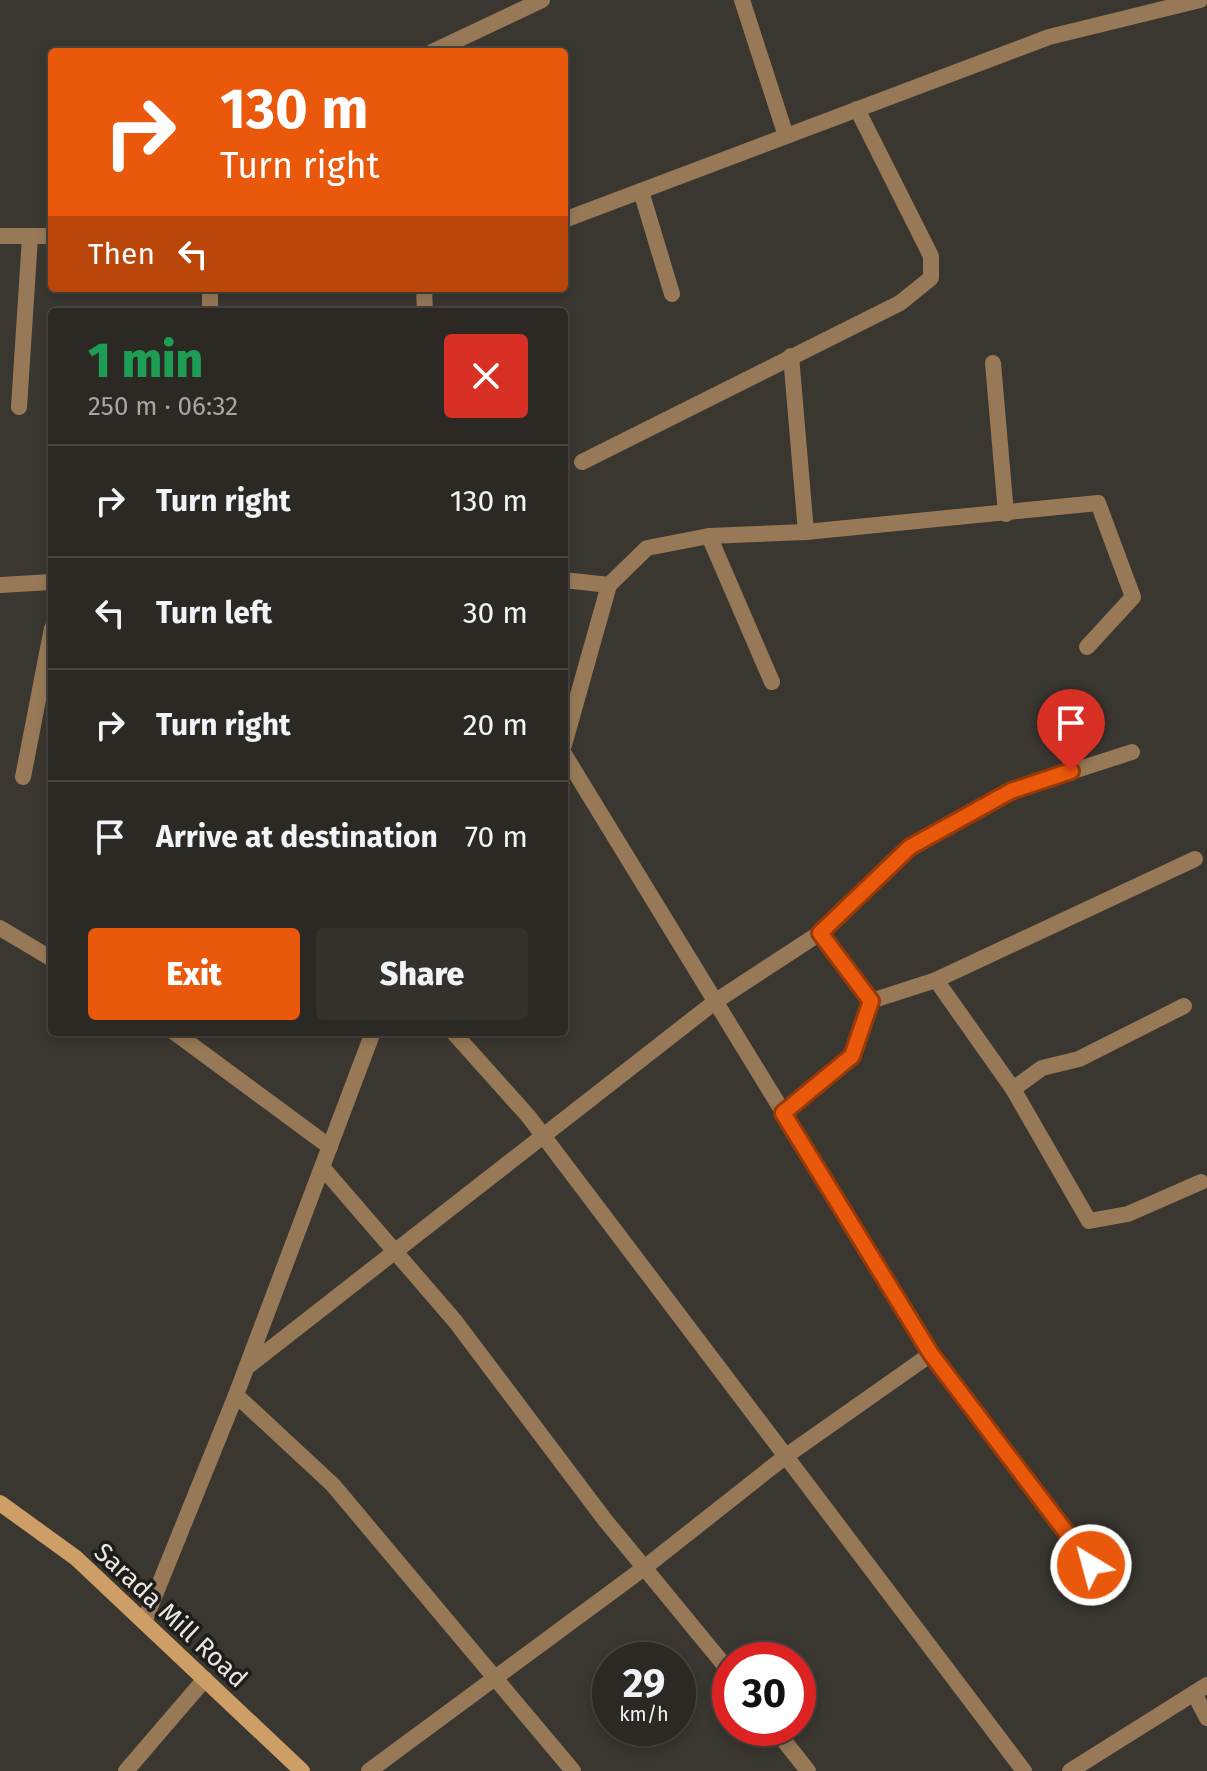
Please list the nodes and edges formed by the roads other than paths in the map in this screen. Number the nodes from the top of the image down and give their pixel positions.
1 (542, 0) edge
2 (742, 0) edge
3 (1200, 0) edge
4 (523, 4) edge
5 (440, 48) edge
6 (857, 109) junction
7 (786, 136) junction
8 (641, 191) junction
9 (568, 218) edge
10 (0, 236) edge
11 (48, 236) edge
12 (30, 237) junction
13 (672, 294) dead end
14 (791, 356) junction
15 (993, 363) dead end
16 (19, 407) dead end
17 (582, 462) dead end
18 (1006, 514) junction
19 (806, 532) junction
20 (709, 536) junction
21 (568, 580) edge
22 (48, 582) edge
23 (0, 585) edge
24 (609, 585) junction
25 (1087, 647) dead end
26 (48, 649) edge
27 (772, 682) dead end
28 (568, 731) edge
29 (1132, 752) dead end
30 (568, 760) edge
31 (23, 777) dead end
32 (1195, 859) dead end
33 (0, 928) edge
34 (820, 933) junction
35 (48, 957) edge
36 (936, 980) junction
37 (716, 1001) junction
38 (871, 1001) junction
39 (1184, 1006) dead end
40 (179, 1036) edge
41 (372, 1036) edge
42 (456, 1036) edge
43 (1013, 1089) junction
44 (783, 1113) junction
45 (544, 1137) junction
46 (330, 1147) junction
47 (322, 1167) junction
48 (1201, 1182) dead end
49 (396, 1252) junction
50 (931, 1354) junction
51 (247, 1367) junction
52 (236, 1395) junction
53 (786, 1456) junction
54 (0, 1503) edge
55 (1091, 1565) dead end
56 (644, 1568) junction
57 (144, 1622) junction
58 (712, 1650) edge
59 (495, 1678) junction
60 (205, 1679) junction
61 (1201, 1689) edge
62 (1207, 1718) edge
63 (788, 1746) edge
64 (126, 1771) edge
65 (302, 1771) edge
66 (369, 1771) edge
67 (573, 1771) edge
68 (808, 1771) edge
69 (1024, 1771) edge
70 (1070, 1771) edge

1 - 4 street
2 - 7 street
3 - 6 street
4 - 5 street
6 - 7 street
6 - 14 street
7 - 8 street
8 - 9 street
8 - 13 street
10 - 12 street
11 - 12 street
12 - 16 street
14 - 17 street
14 - 19 street
15 - 18 street
18 - 19 street
18 - 25 street
19 - 20 street
20 - 24 street
20 - 27 street
21 - 24 street
22 - 23 street
24 - 28 street
26 - 31 street
29 - 34 street
30 - 37 street
32 - 36 street
33 - 35 street
34 - 37 street
34 - 38 street
36 - 38 street
36 - 43 street
37 - 44 street
37 - 45 street
38 - 44 street
39 - 43 street
40 - 46 street
41 - 46 street
42 - 45 street
43 - 48 street
44 - 50 street
45 - 49 street
45 - 53 street
46 - 47 street
47 - 49 street
47 - 51 street
49 - 51 street
49 - 56 street
50 - 53 street
50 - 55 street
51 - 52 street
52 - 57 street
52 - 59 street
53 - 56 street
53 - 69 street
54 - 57 main road, Sarada Mill Road
56 - 58 street
56 - 59 street
57 - 60 main road, Sarada Mill Road
59 - 66 street
59 - 67 street
60 - 64 street
60 - 65 main road, Sarada Mill Road
61 - 62 street
61 - 70 street
63 - 68 street

